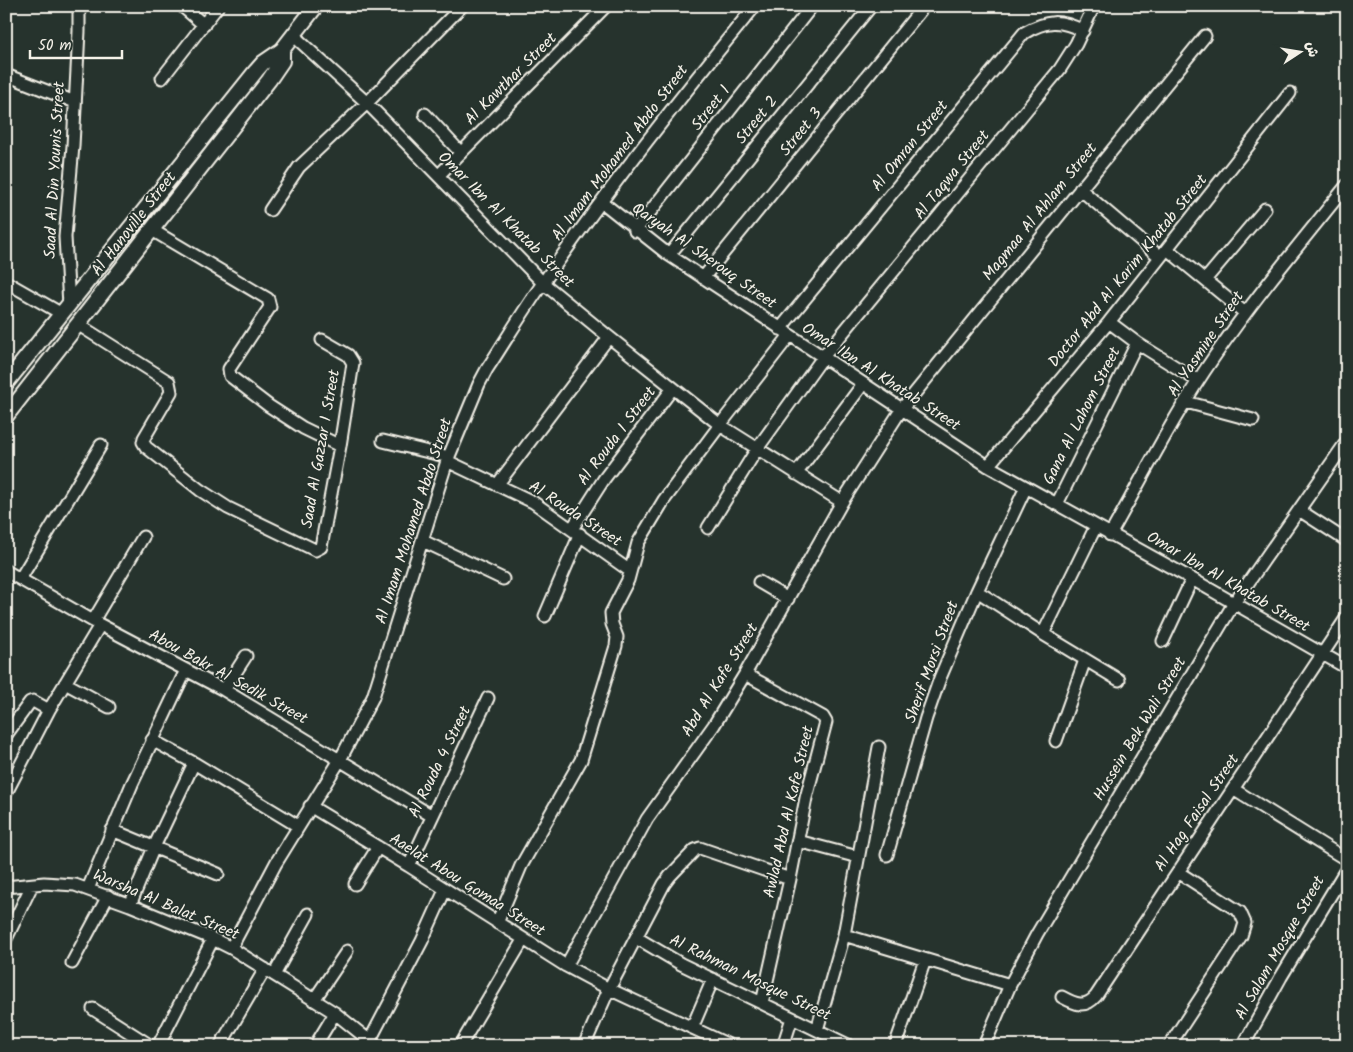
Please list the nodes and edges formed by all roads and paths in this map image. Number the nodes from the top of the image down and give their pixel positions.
1 (78, 6) edge
2 (182, 6) edge
3 (218, 6) edge
4 (316, 6) edge
5 (462, 6) edge
6 (606, 6) edge
7 (756, 6) edge
8 (812, 6) edge
9 (871, 6) edge
10 (924, 6) edge
11 (1094, 6) edge
12 (204, 24) junction
13 (1083, 31) junction
14 (294, 35) junction
15 (1206, 36) dead end
16 (282, 50) junction
17 (6, 75) edge
18 (162, 78) dead end
19 (1290, 93) dead end
20 (75, 102) junction
21 (366, 103) junction
22 (425, 114) dead end
23 (461, 153) junction
24 (439, 175) junction
25 (1347, 184) edge
26 (1080, 189) junction
27 (602, 202) junction
28 (1265, 209) dead end
29 (270, 210) dead end
30 (152, 230) junction
31 (636, 230) junction
32 (1164, 253) junction
33 (668, 255) junction
34 (703, 278) junction
35 (1205, 280) junction
36 (6, 282) edge
37 (543, 283) junction
38 (65, 310) junction
39 (1245, 313) junction
40 (1109, 322) junction
41 (79, 324) junction
42 (785, 332) junction
43 (608, 337) junction
44 (322, 340) dead end
45 (1137, 343) junction
46 (823, 358) junction
47 (1198, 381) junction
48 (6, 382) edge
49 (863, 384) junction
50 (673, 388) junction
51 (1186, 402) junction
52 (901, 410) junction
53 (6, 416) edge
54 (1253, 420) dead end
55 (720, 425) junction
56 (383, 441) dead end
57 (1347, 441) edge
58 (101, 445) dead end
59 (340, 446) junction
60 (757, 449) junction
61 (448, 459) junction
62 (988, 466) junction
63 (796, 474) junction
64 (497, 486) junction
65 (1026, 487) junction
66 (842, 502) junction
67 (1056, 504) junction
68 (1299, 510) junction
69 (1096, 526) junction
70 (708, 528) dead end
71 (576, 532) junction
72 (1110, 535) junction
73 (143, 537) dead end
74 (423, 541) junction
75 (1347, 541) edge
76 (630, 570) junction
77 (6, 571) edge
78 (20, 579) junction
79 (503, 579) dead end
80 (1192, 579) junction
81 (759, 582) dead end
82 (976, 591) junction
83 (788, 598) junction
84 (1234, 603) junction
85 (545, 616) dead end
86 (1347, 617) edge
87 (96, 623) junction
88 (1043, 634) junction
89 (1163, 641) dead end
90 (1321, 655) junction
91 (246, 656) dead end
92 (1085, 660) junction
93 (1347, 668) edge
94 (186, 670) junction
95 (745, 674) junction
96 (1119, 680) dead end
97 (65, 682) junction
98 (224, 690) junction
99 (488, 698) dead end
100 (108, 707) dead end
101 (49, 710) junction
102 (6, 735) edge
103 (152, 740) junction
104 (1056, 741) dead end
105 (879, 747) dead end
106 (340, 760) junction
107 (194, 763) junction
108 (1233, 789) junction
109 (6, 792) edge
110 (310, 806) junction
111 (432, 816) junction
112 (298, 826) junction
113 (112, 830) junction
114 (798, 842) junction
115 (154, 847) junction
116 (378, 847) junction
117 (887, 855) dead end
118 (858, 857) junction
119 (1347, 860) edge
120 (409, 866) junction
121 (1347, 868) edge
122 (1178, 872) junction
123 (218, 874) dead end
124 (790, 879) junction
125 (1344, 880) edge
126 (356, 884) dead end
127 (32, 885) junction
128 (6, 887) edge
129 (88, 889) junction
130 (445, 890) junction
131 (108, 896) junction
132 (130, 904) junction
133 (308, 914) dead end
134 (497, 923) junction
135 (844, 935) junction
136 (637, 938) junction
137 (6, 939) edge
138 (212, 939) junction
139 (523, 940) junction
140 (231, 948) junction
141 (347, 951) dead end
142 (926, 960) junction
143 (72, 964) dead end
144 (566, 966) junction
145 (270, 972) junction
146 (713, 979) junction
147 (1010, 985) junction
148 (609, 989) junction
149 (1062, 997) dead end
150 (314, 1000) junction
151 (762, 1003) junction
152 (93, 1009) dead end
153 (335, 1013) junction
154 (792, 1018) junction
155 (692, 1028) junction
156 (817, 1030) junction
157 (373, 1043) edge
158 (151, 1046) edge
159 (158, 1046) edge
160 (220, 1046) edge
161 (315, 1046) edge
162 (460, 1046) edge
163 (584, 1046) edge
164 (731, 1046) edge
165 (783, 1046) edge
166 (850, 1046) edge
167 (895, 1046) edge
168 (984, 1046) edge
169 (1168, 1046) edge
170 (1243, 1046) edge

1 - 20 street, Saad Al Din Younis Street
2 - 12 street
3 - 12 street
4 - 14 street, Al Hanoville Street
5 - 21 street
6 - 23 street, Al Kawthar Street
7 - 27 street, Al Imam Mohamed Abdo Street
8 - 31 street, Street 1
9 - 33 street, Street 2
10 - 34 street, Street 3
11 - 13 street, Al Taqwa Street
12 - 18 street
13 - 42 street, Al Omran Street
13 - 46 street, Al Taqwa Street
14 - 16 street, Al Hanoville Street
14 - 21 street, Omar Ibn Al Khatab Street
15 - 26 street, Magmaa Al Ahlam Street
16 - 30 street, Al Hanoville Street
16 - 38 street, Al Hanoville Street
17 - 20 street
19 - 32 street, Doctor Abd Al Karim Khatab Street
20 - 38 street, Saad Al Din Younis Street
21 - 24 street, Omar Ibn Al Khatab Street
21 - 29 street
22 - 23 street
23 - 24 street, Al Kawthar Street
24 - 37 street, Omar Ibn Al Khatab Street
25 - 39 street, Al Yasmine Street
26 - 32 street
26 - 52 street, Magmaa Al Ahlam Street
27 - 31 street, Qaryah Al Sherouq Street
27 - 37 street, Al Imam Mohamed Abdo Street
28 - 35 street
30 - 41 street, Al Hanoville Street
30 - 59 street
31 - 33 street, Qaryah Al Sherouq Street
32 - 35 street
32 - 40 street, Doctor Abd Al Karim Khatab Street
33 - 34 street, Qaryah Al Sherouq Street
34 - 42 street, Qaryah Al Sherouq Street
35 - 39 street
36 - 38 street
37 - 43 street, Omar Ibn Al Khatab Street
37 - 61 street, Al Imam Mohamed Abdo Street
38 - 48 street, Al Hanoville Street
39 - 47 street, Al Yasmine Street
40 - 45 street
40 - 62 street, Doctor Abd Al Karim Khatab Street
41 - 53 street, Al Hanoville Street
41 - 59 street, Saad Al Gazzar 1 Street
42 - 46 street, Omar Ibn Al Khatab Street
42 - 55 street, Omar Ibn Al Khatab Street
43 - 50 street, Omar Ibn Al Khatab Street
43 - 64 street
44 - 59 street, Saad Al Gazzar 1 Street
45 - 47 street
45 - 67 street, Gana Al Lahom Street
46 - 49 street, Omar Ibn Al Khatab Street
46 - 60 street, Al Taqwa Street
47 - 51 street, Al Yasmine Street
49 - 52 street, Omar Ibn Al Khatab Street
49 - 63 street
50 - 55 street, Omar Ibn Al Khatab Street
50 - 71 street, Al Rouda 1 Street
51 - 54 street
51 - 72 street, Al Yasmine Street
52 - 62 street, Omar Ibn Al Khatab Street
52 - 66 street, Abd Al Kafe Street
55 - 60 street
55 - 76 street
56 - 61 street, Al Rouda Street
57 - 68 street, Hussein Bek Wali Street
58 - 78 street
60 - 63 street
60 - 70 street, Al Taqwa Street
61 - 64 street, Al Rouda Street
61 - 74 street, Al Imam Mohamed Abdo Street
62 - 65 street, Omar Ibn Al Khatab Street
63 - 66 street
64 - 71 street, Al Rouda Street
65 - 67 street, Omar Ibn Al Khatab Street
65 - 82 street, Sherif Morsi Street
66 - 83 street, Abd Al Kafe Street
67 - 69 street, Omar Ibn Al Khatab Street
68 - 75 street
68 - 84 street, Hussein Bek Wali Street
69 - 72 street, Omar Ibn Al Khatab Street
69 - 88 street
71 - 76 street, Al Rouda Street
71 - 85 street, Al Rouda 1 Street
72 - 80 street, Omar Ibn Al Khatab Street
73 - 87 street
74 - 79 street
74 - 106 street, Al Imam Mohamed Abdo Street
76 - 134 street
77 - 78 street, Abou Bakr Al Sedik Street
78 - 87 street, Abou Bakr Al Sedik Street
80 - 84 street, Omar Ibn Al Khatab Street
80 - 89 street
81 - 83 street
82 - 88 street
82 - 117 street, Sherif Morsi Street
83 - 95 street, Abd Al Kafe Street
84 - 90 street, Omar Ibn Al Khatab Street
84 - 147 street, Hussein Bek Wali Street
86 - 90 street, Al Hag Faisal Street
87 - 94 street, Abou Bakr Al Sedik Street
87 - 97 street
88 - 92 street
90 - 93 street, Omar Ibn Al Khatab Street
90 - 108 street, Al Hag Faisal Street
91 - 98 street
92 - 96 street
92 - 104 street
94 - 98 street, Abou Bakr Al Sedik Street
94 - 103 street
95 - 114 street, Awlad Abd Al Kafe Street
95 - 144 street, Abd Al Kafe Street
97 - 100 street
97 - 101 street
98 - 106 street, Abou Bakr Al Sedik Street
99 - 111 street, Al Rouda 4 Street
101 - 102 street
101 - 109 street
103 - 107 street
103 - 113 street
105 - 118 street
106 - 110 street, Al Imam Mohamed Abdo Street
106 - 111 street, Abou Bakr Al Sedik Street
107 - 112 street
107 - 115 street
108 - 119 street
108 - 122 street, Al Hag Faisal Street
110 - 112 street, Al Imam Mohamed Abdo Street
110 - 116 street, Aaelat Abou Gomaa Street
111 - 120 street, Al Rouda 4 Street
112 - 140 street, Al Imam Mohamed Abdo Street
113 - 115 street
113 - 129 street
114 - 118 street
114 - 124 street, Awlad Abd Al Kafe Street
115 - 123 street
115 - 132 street
116 - 120 street, Aaelat Abou Gomaa Street
116 - 126 street
118 - 135 street
120 - 130 street, Aaelat Abou Gomaa Street
121 - 125 street, Al Salam Mosque Street
122 - 149 street, Al Hag Faisal Street
122 - 169 street
124 - 136 street
124 - 151 street, Awlad Abd Al Kafe Street
125 - 170 street, Al Salam Mosque Street
127 - 128 street, Warsha Al Balat Street
127 - 129 street, Warsha Al Balat Street
127 - 137 street
129 - 131 street, Warsha Al Balat Street
130 - 134 street, Aaelat Abou Gomaa Street
130 - 157 street
131 - 132 street, Warsha Al Balat Street
131 - 143 street
132 - 138 street, Warsha Al Balat Street
133 - 145 street
134 - 139 street, Aaelat Abou Gomaa Street
135 - 142 street
135 - 156 street
136 - 146 street, Al Rahman Mosque Street
136 - 148 street
138 - 140 street, Warsha Al Balat Street
138 - 159 street
139 - 144 street, Aaelat Abou Gomaa Street
139 - 162 street
140 - 145 street, Warsha Al Balat Street
141 - 150 street
142 - 147 street
142 - 167 street
144 - 148 street, Aaelat Abou Gomaa Street
145 - 150 street, Warsha Al Balat Street
145 - 160 street
146 - 151 street, Al Rahman Mosque Street
146 - 155 street
147 - 168 street, Hussein Bek Wali Street
148 - 155 street, Aaelat Abou Gomaa Street
148 - 163 street
150 - 153 street, Warsha Al Balat Street
151 - 154 street, Al Rahman Mosque Street
152 - 158 street
153 - 157 street, Warsha Al Balat Street
153 - 161 street
154 - 156 street, Al Rahman Mosque Street
154 - 165 street
155 - 164 street, Aaelat Abou Gomaa Street
156 - 166 street, Al Rahman Mosque Street

